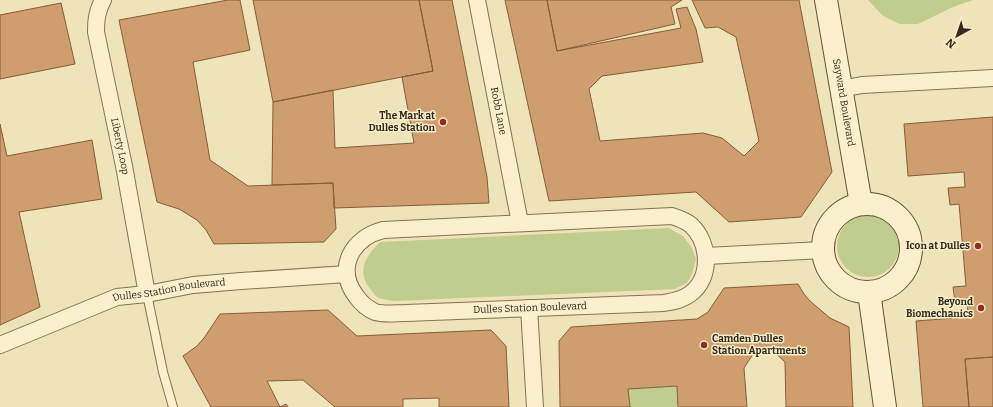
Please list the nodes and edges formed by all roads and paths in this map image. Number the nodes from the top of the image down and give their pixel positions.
1 (103, 0) edge
2 (477, 0) edge
3 (826, 0) edge
4 (993, 78) edge
5 (841, 89) junction
6 (861, 204) junction
7 (520, 223) junction
8 (823, 250) junction
9 (706, 256) junction
10 (347, 274) junction
11 (868, 292) junction
12 (147, 294) junction
13 (529, 308) junction
14 (0, 345) edge
15 (173, 407) edge
16 (535, 407) edge
17 (885, 407) edge

1 - 12 street, Liberty Loop
2 - 7 street, Robb Lane
3 - 5 street, Sayward Boulevard
4 - 5 street
5 - 6 street, Sayward Boulevard
6 - 8 street
6 - 11 street
7 - 9 street, Dulles Station Boulevard
7 - 10 street, Dulles Station Boulevard
8 - 9 street
8 - 11 street
9 - 13 street, Dulles Station Boulevard
10 - 12 street, Dulles Station Boulevard
10 - 13 street, Dulles Station Boulevard
11 - 17 street
12 - 14 street, Dulles Station Boulevard
12 - 15 lane
13 - 16 street

